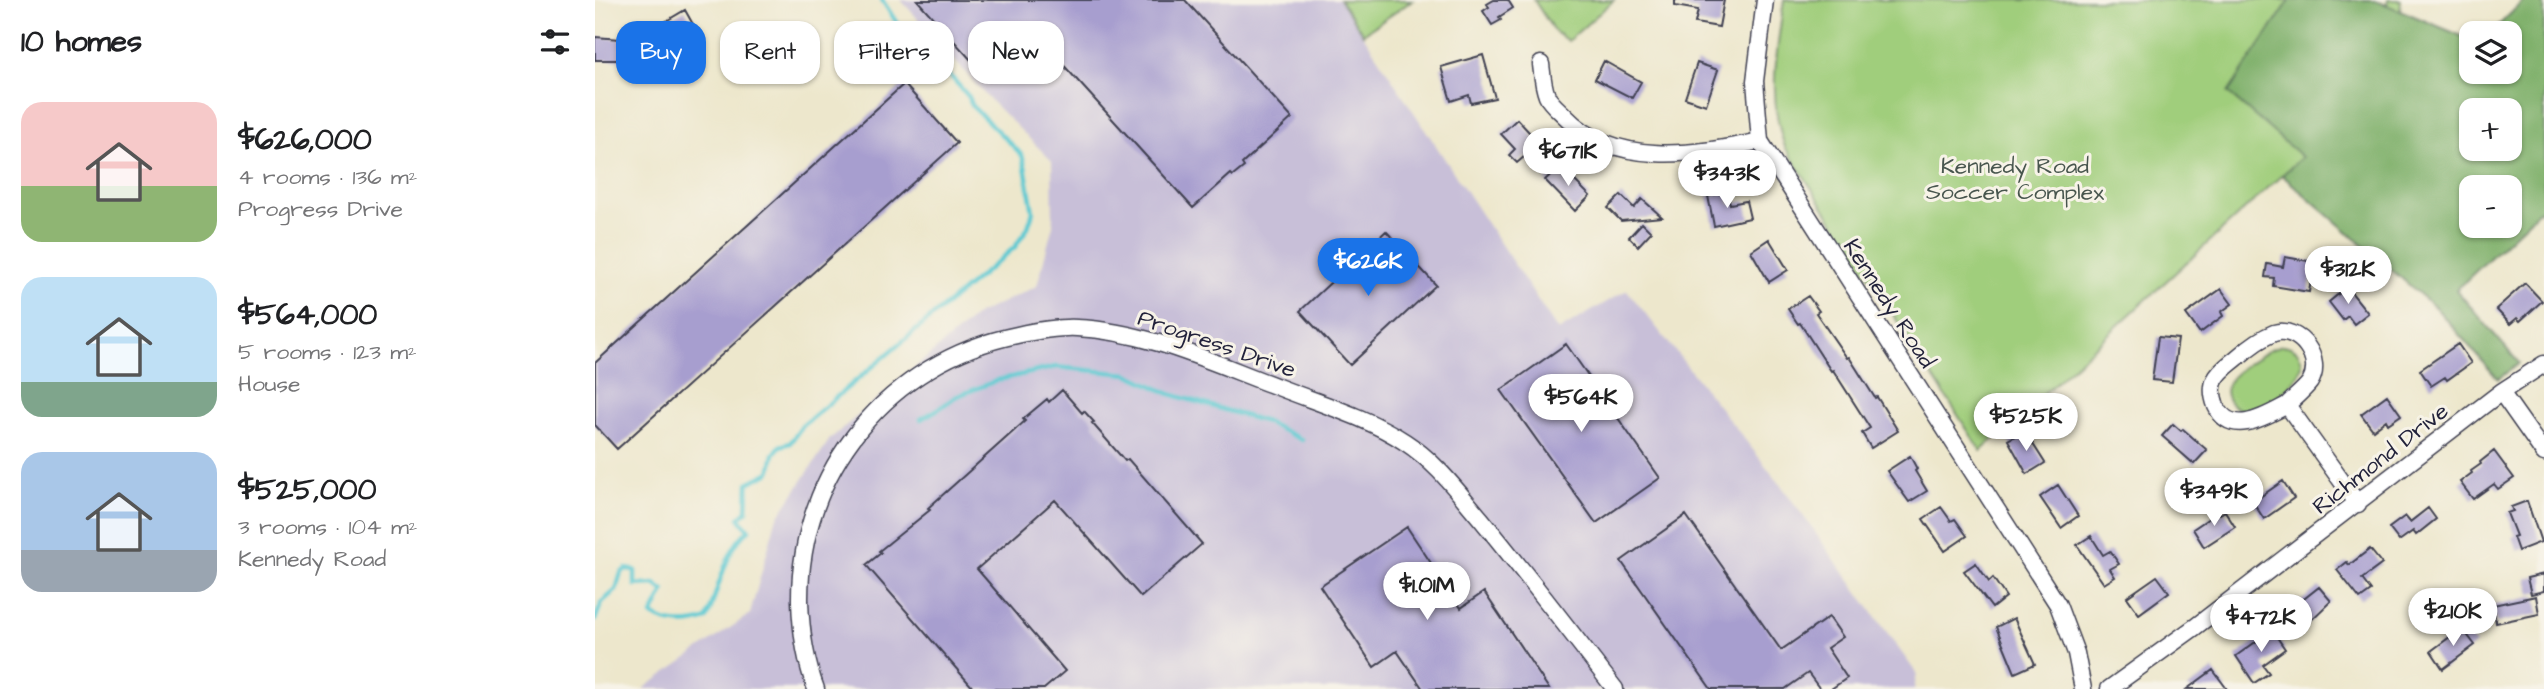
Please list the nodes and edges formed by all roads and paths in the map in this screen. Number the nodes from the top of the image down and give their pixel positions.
1 (1765, 0) edge
2 (1541, 64) dead end
3 (1760, 141) junction
4 (2544, 364) edge
5 (2501, 392) junction
6 (2287, 405) junction
7 (2544, 453) edge
8 (2358, 504) junction
9 (816, 689) edge
10 (1615, 689) edge
11 (2083, 689) edge
12 (2109, 689) edge

1 - 3 street, Kennedy Road
2 - 3 street
3 - 11 street, Kennedy Road
4 - 5 street, Richmond Drive
5 - 7 street
5 - 8 street, Richmond Drive
6 - 6 street
6 - 8 street
8 - 12 street, Richmond Drive
9 - 10 street, Progress Drive

